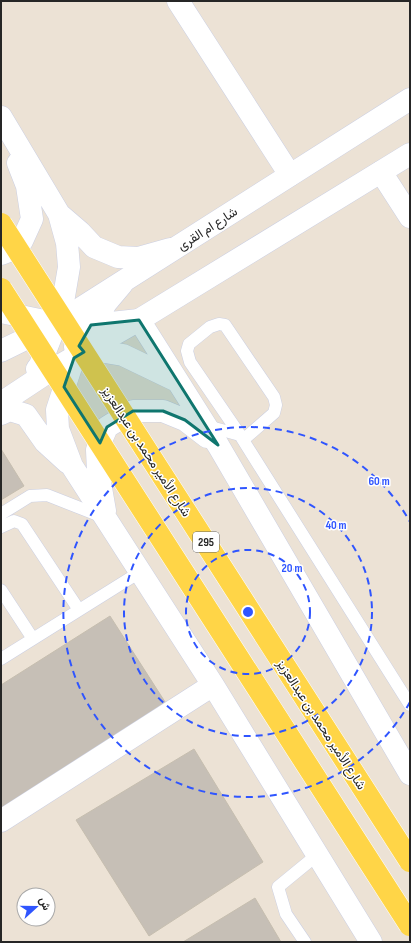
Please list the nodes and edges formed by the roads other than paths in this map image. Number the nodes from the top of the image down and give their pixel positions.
1 (178, 1) edge
2 (410, 98) edge
3 (4, 122) edge
4 (410, 154) edge
5 (381, 172) junction
6 (290, 175) junction
7 (59, 214) junction
8 (410, 217) edge
9 (1, 224) edge
10 (178, 247) junction
11 (1, 254) edge
12 (125, 280) junction
13 (1, 289) edge
14 (1, 312) edge
15 (140, 320) junction
16 (56, 324) junction
17 (91, 325) junction
18 (48, 345) junction
19 (81, 351) junction
20 (1, 352) edge
21 (178, 381) junction
22 (24, 388) junction
23 (1, 403) edge
24 (1, 414) edge
25 (205, 425) junction
26 (242, 438) junction
27 (218, 445) junction
28 (72, 466) junction
29 (1, 514) edge
30 (106, 519) junction
31 (1, 527) edge
32 (140, 572) junction
33 (1, 590) edge
34 (79, 610) junction
35 (33, 639) junction
36 (1, 659) edge
37 (213, 685) junction
38 (410, 705) edge
39 (410, 772) edge
40 (1, 821) edge
41 (317, 854) junction
42 (410, 861) edge
43 (410, 925) edge
44 (305, 942) edge
45 (371, 942) edge

1 - 6 street
2 - 6 street, شارع ام القرى
3 - 7 street
3 - 11 street
4 - 5 street
5 - 8 street
5 - 15 street
6 - 10 street, شارع ام القرى
7 - 10 street
7 - 16 street
9 - 42 main road, شارع الأمير محمد بن عبدالعزيز / 295, bridge
10 - 12 street, شارع ام القرى
12 - 16 street, شارع ام القرى
12 - 17 street
13 - 43 main road, 295, bridge
14 - 16 street
15 - 17 street
15 - 19 street
15 - 21 street
16 - 17 street
16 - 18 street
16 - 20 street, شارع ام القرى
17 - 19 street
18 - 19 street
18 - 20 street
18 - 22 street
19 - 21 street
19 - 22 street
19 - 28 street
21 - 25 street
22 - 23 street
24 - 28 street
25 - 26 lane
25 - 27 street
26 - 26 lane
26 - 38 lane
27 - 30 street
27 - 39 street
28 - 30 street
29 - 30 lane
30 - 32 street
31 - 34 lane
32 - 34 lane
32 - 37 street
33 - 35 lane
34 - 35 lane
35 - 36 lane
37 - 40 street
37 - 41 street
41 - 44 lane
41 - 45 street

